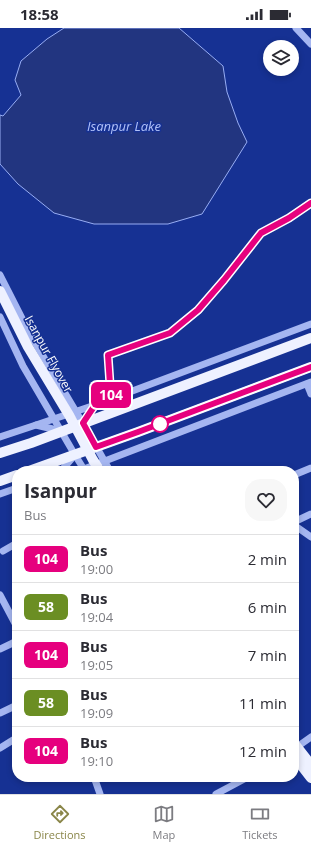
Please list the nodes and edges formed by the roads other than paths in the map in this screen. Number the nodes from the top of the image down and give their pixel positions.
1 (296, 28) edge
2 (311, 44) edge
3 (311, 203) edge
4 (0, 276) edge
5 (0, 291) edge
6 (0, 302) edge
7 (0, 317) edge
8 (311, 324) edge
9 (311, 338) edge
10 (311, 367) edge
11 (309, 383) edge
12 (311, 394) edge
13 (111, 399) junction
14 (95, 405) junction
15 (76, 411) junction
16 (54, 419) junction
17 (83, 423) junction
18 (36, 425) junction
19 (61, 431) junction
20 (0, 438) edge
21 (96, 447) junction
22 (0, 453) edge
23 (75, 455) junction
24 (104, 460) junction
25 (43, 466) edge
26 (65, 466) edge
27 (82, 466) edge
28 (90, 466) edge
29 (92, 466) edge
30 (97, 466) edge
31 (107, 466) edge
32 (311, 468) edge
33 (299, 473) edge
34 (12, 477) edge
35 (0, 481) edge
36 (12, 490) edge
37 (0, 494) edge
38 (311, 514) edge
39 (299, 520) edge
40 (299, 527) edge
41 (311, 537) edge
42 (12, 546) edge
43 (3, 551) dead end
44 (0, 595) edge
45 (12, 618) edge
46 (12, 643) edge
47 (0, 649) edge
48 (12, 708) edge
49 (0, 714) edge
50 (311, 737) edge
51 (12, 741) edge
52 (299, 746) edge
53 (0, 748) edge
54 (299, 753) edge
55 (299, 756) edge
56 (311, 765) edge
57 (311, 778) edge
58 (96, 782) edge
59 (239, 782) edge
60 (100, 794) edge
61 (216, 794) edge

1 - 2 street
3 - 13 street
4 - 15 street
5 - 30 main road, Isanpur Flyover, bridge
6 - 28 main road, Isanpur Flyover
7 - 16 street
8 - 13 street
9 - 17 main road
10 - 21 main road
11 - 12 street
11 - 24 street
13 - 14 street
14 - 15 street
14 - 17 street
15 - 16 street
15 - 17 street
16 - 18 street
16 - 19 street
17 - 19 main road
17 - 21 street
18 - 19 street
18 - 20 street
19 - 22 main road
19 - 23 street
21 - 23 main road
21 - 24 street
23 - 25 main road
23 - 26 street
23 - 27 street
24 - 29 street
24 - 31 street
32 - 33 street
34 - 35 main road
36 - 37 street
38 - 39 street
40 - 41 street
42 - 43 street
44 - 45 street
46 - 47 street
48 - 49 street
50 - 52 street
51 - 53 street
54 - 56 main road
55 - 57 main road
58 - 60 street
59 - 61 street

